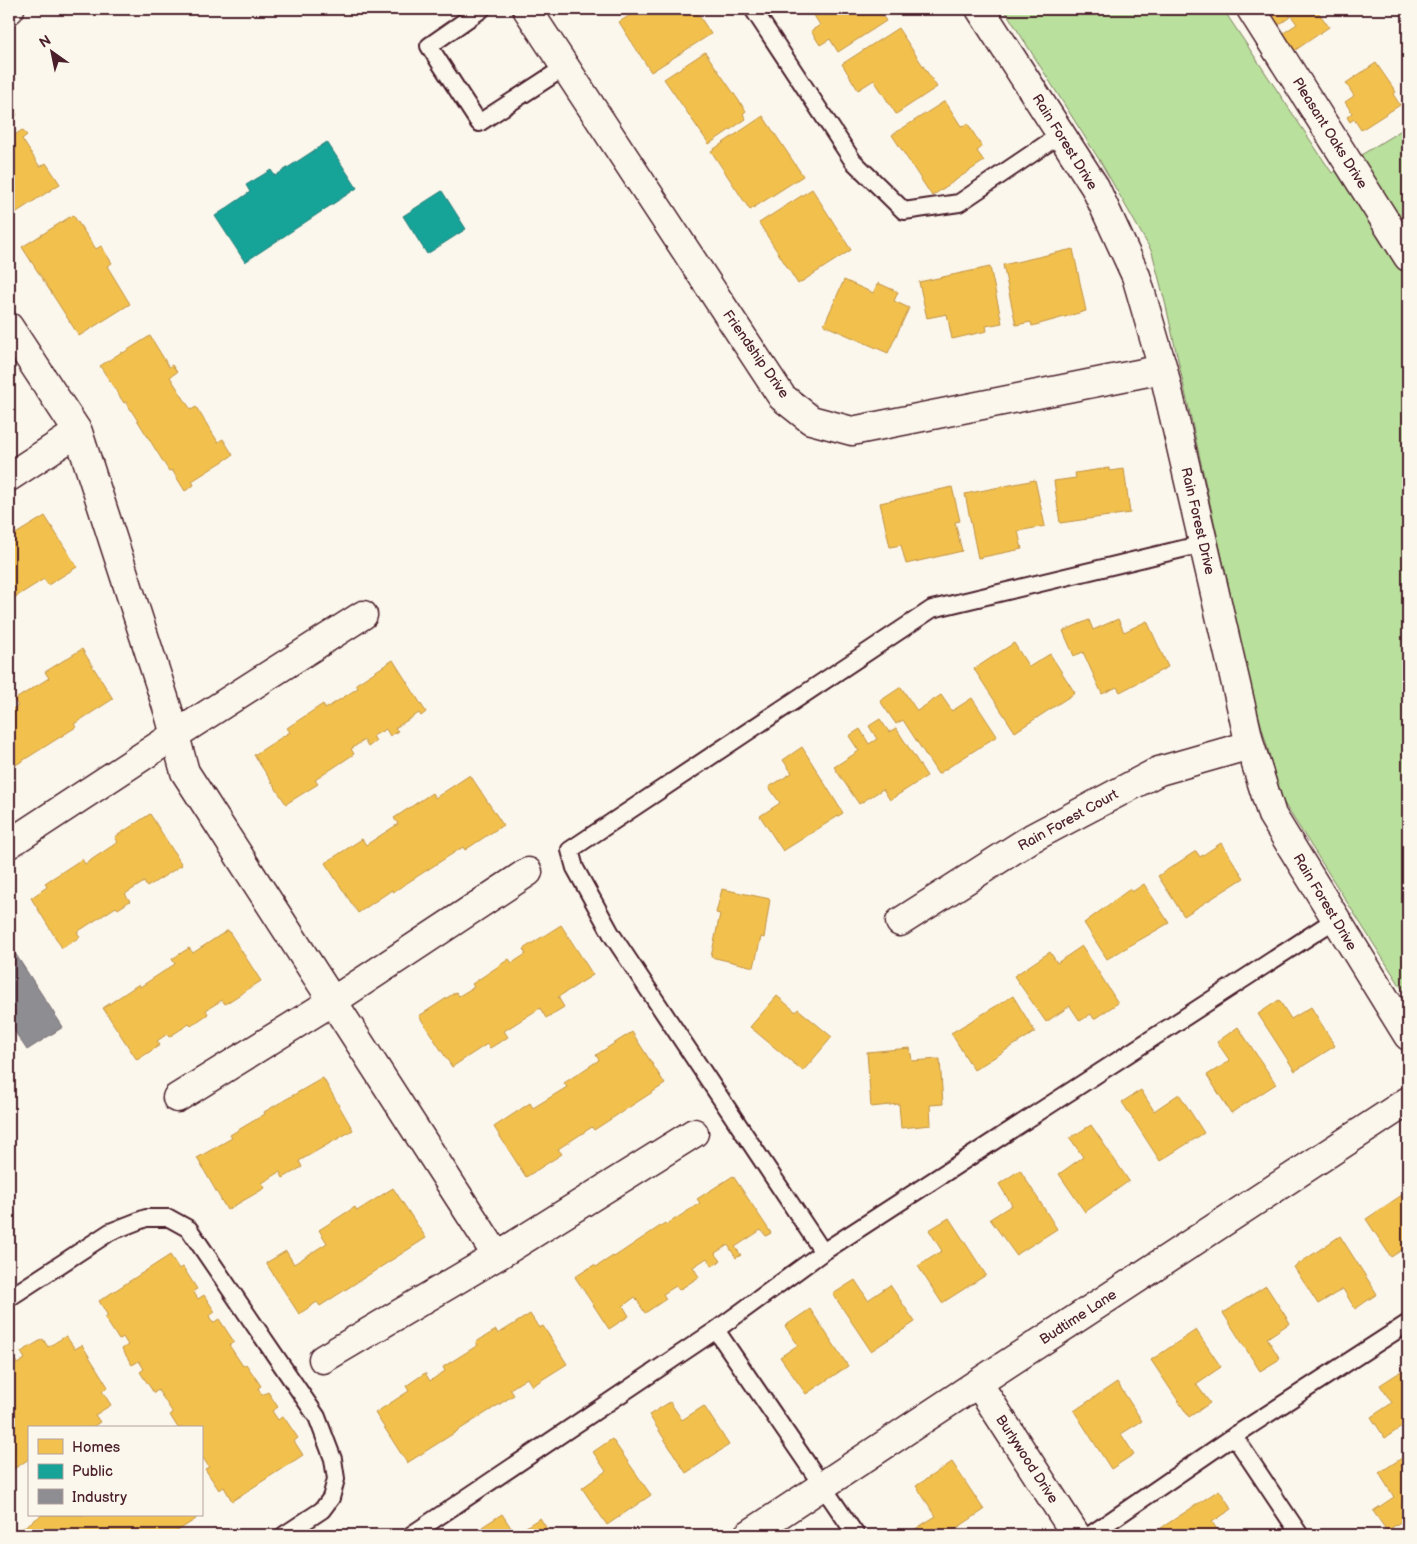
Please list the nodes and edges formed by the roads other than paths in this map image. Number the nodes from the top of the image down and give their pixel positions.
1 (482, 9) edge
2 (527, 9) edge
3 (753, 9) edge
4 (980, 9) edge
5 (1251, 9) edge
6 (565, 67) junction
7 (1061, 134) junction
8 (1408, 257) edge
9 (9, 327) edge
10 (1163, 369) junction
11 (78, 432) junction
12 (9, 477) edge
13 (1203, 544) junction
14 (363, 615) dead end
15 (175, 735) junction
16 (1250, 745) junction
17 (9, 844) edge
18 (528, 872) dead end
19 (1336, 919) junction
20 (900, 922) dead end
21 (333, 1001) junction
22 (1408, 1036) edge
23 (177, 1098) dead end
24 (1408, 1101) edge
25 (694, 1133) dead end
26 (822, 1252) junction
27 (497, 1256) junction
28 (9, 1298) edge
29 (1408, 1323) edge
30 (716, 1330) junction
31 (323, 1360) dead end
32 (978, 1383) junction
33 (1234, 1436) junction
34 (824, 1486) junction
35 (284, 1535) edge
36 (411, 1535) edge
37 (748, 1535) edge
38 (856, 1535) edge
39 (1076, 1535) edge
40 (1090, 1535) edge
41 (1300, 1535) edge

1 - 6 lane
2 - 6 street, Friendship Drive
3 - 7 lane
4 - 7 street, Rain Forest Drive
5 - 8 street, Pleasant Oaks Drive
6 - 10 street, Friendship Drive
7 - 10 street, Rain Forest Drive
9 - 11 street
10 - 13 street, Rain Forest Drive
11 - 12 street
11 - 15 street
13 - 16 street, Rain Forest Drive
13 - 26 lane
14 - 15 street
15 - 17 street
15 - 21 street
16 - 19 street, Rain Forest Drive
16 - 20 street, Rain Forest Court
18 - 21 street
19 - 22 street, Rain Forest Drive
19 - 26 lane
21 - 23 street
21 - 27 street
24 - 32 street, Budtime Lane
25 - 27 street
26 - 30 lane
27 - 31 street
28 - 35 lane
29 - 33 lane
30 - 34 lane
30 - 36 lane
32 - 34 street, Budtime Lane
32 - 39 street, Burlywood Drive
33 - 40 lane
33 - 41 lane
34 - 37 street, Budtime Lane
34 - 38 lane

